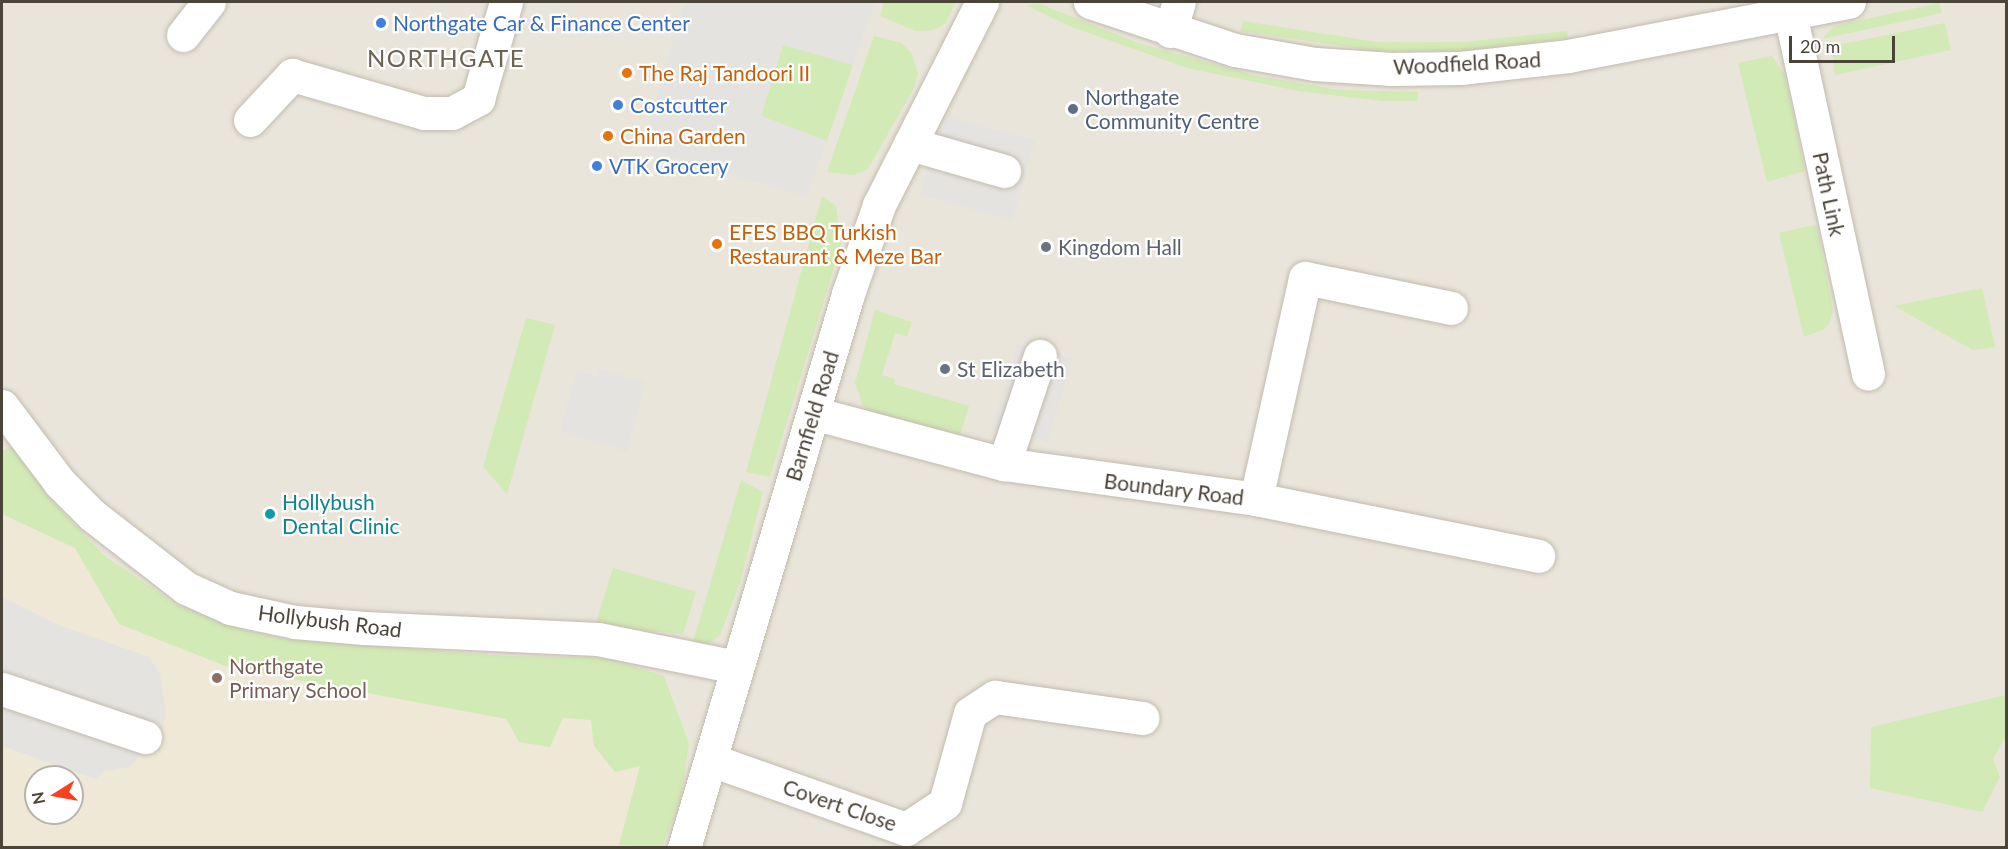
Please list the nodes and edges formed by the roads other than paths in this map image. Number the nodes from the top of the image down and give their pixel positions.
1 (209, 2) edge
2 (506, 2) edge
3 (982, 2) edge
4 (1090, 2) edge
5 (1849, 2) edge
6 (1790, 13) junction
7 (1175, 16) edge
8 (183, 35) dead end
9 (250, 120) dead end
10 (910, 144) junction
11 (1004, 171) dead end
12 (1451, 308) dead end
13 (1040, 356) dead end
14 (1868, 374) dead end
15 (2, 406) edge
16 (813, 414) junction
17 (1004, 464) junction
18 (1256, 499) junction
19 (1538, 556) dead end
20 (736, 667) junction
21 (2, 689) edge
22 (1143, 718) dead end
23 (144, 737) dead end
24 (711, 760) junction
25 (684, 848) edge

1 - 8 street
2 - 9 street
3 - 10 street, Barnfield Road
4 - 7 street, Woodfield Road
5 - 6 street, Woodfield Road
6 - 7 street, Woodfield Road
6 - 14 street, Path Link
10 - 11 street
10 - 16 street, Barnfield Road
12 - 18 street
13 - 17 street
15 - 20 street, Hollybush Road
16 - 17 street, Boundary Road
16 - 20 street, Barnfield Road
17 - 18 street, Boundary Road
18 - 19 street, Boundary Road
20 - 24 street, Barnfield Road
21 - 23 street
22 - 24 street, Covert Close
24 - 25 street, Barnfield Road

